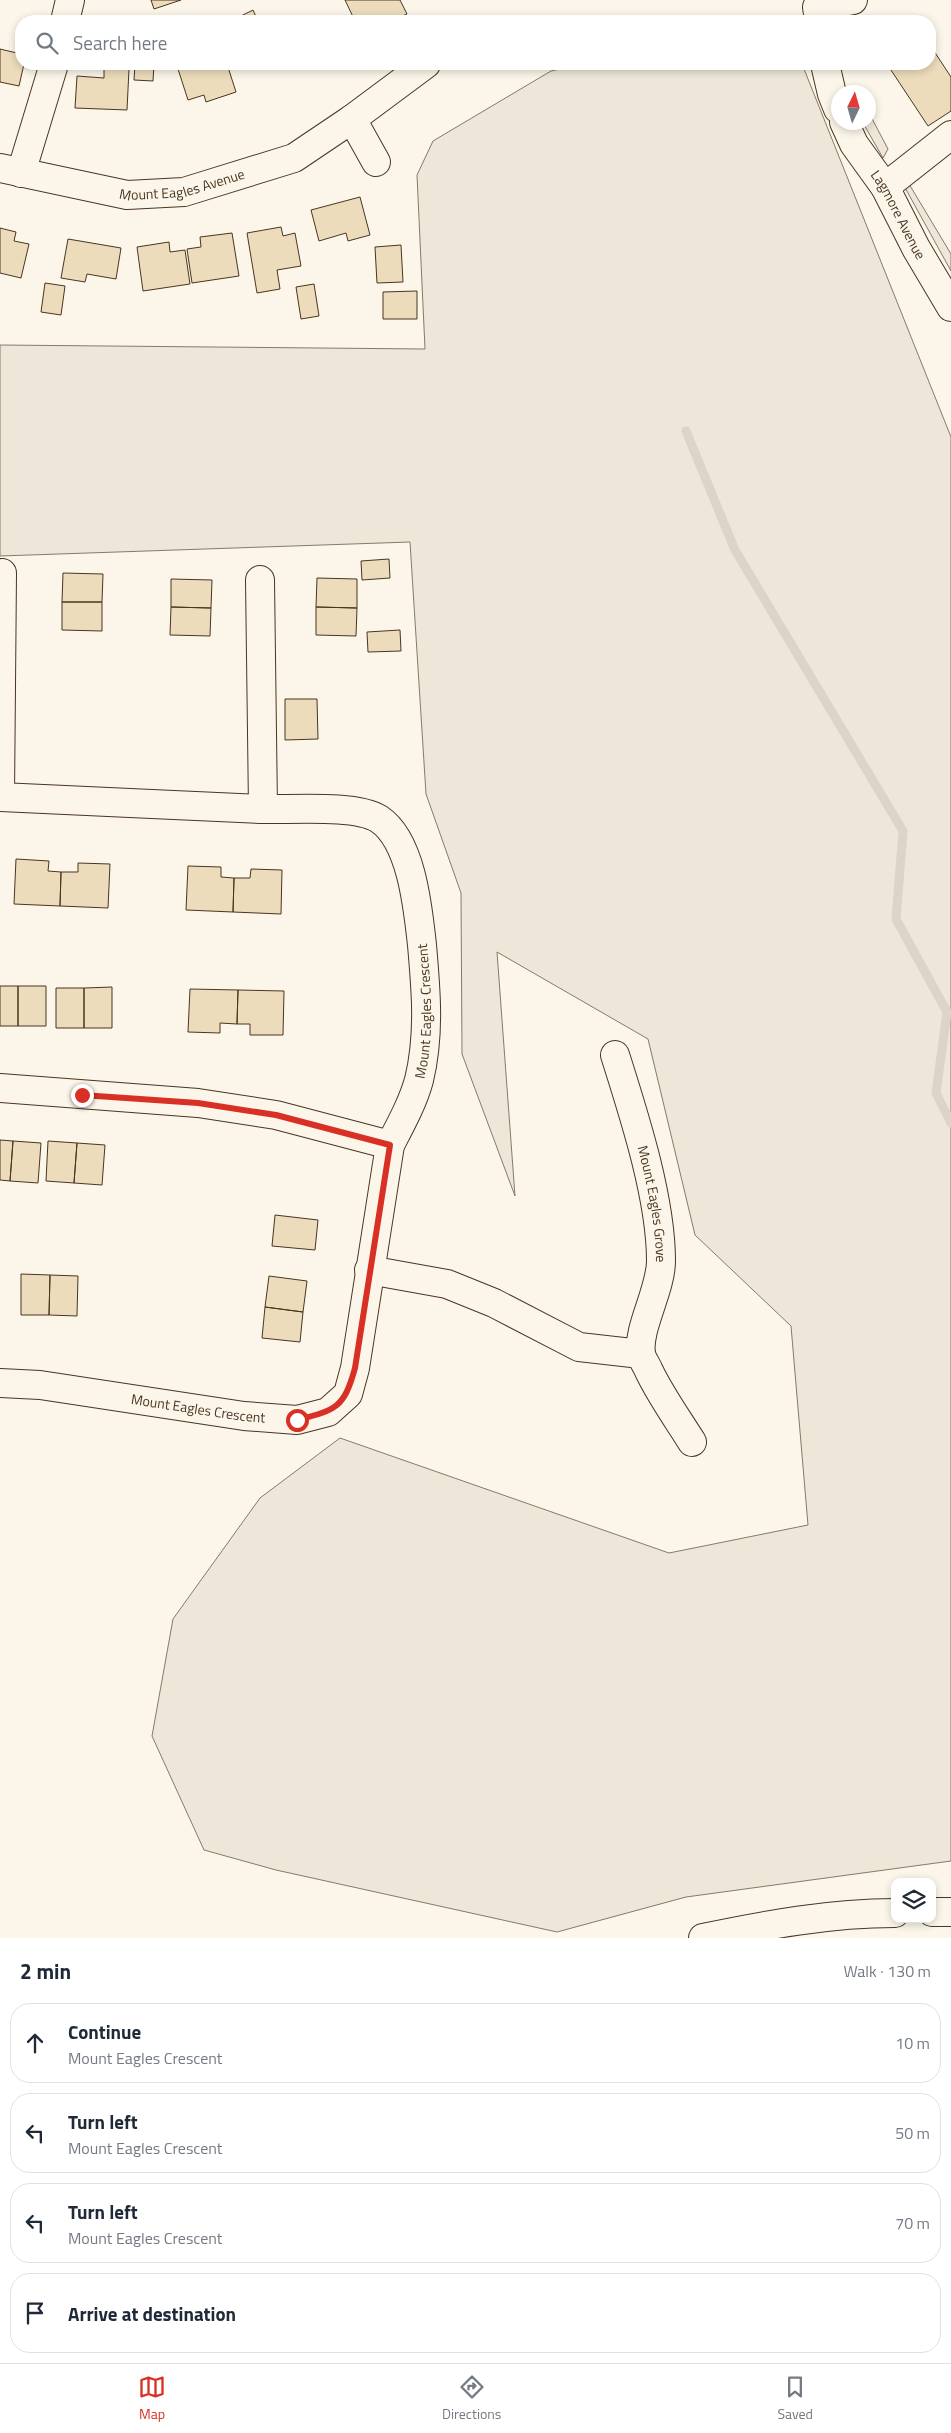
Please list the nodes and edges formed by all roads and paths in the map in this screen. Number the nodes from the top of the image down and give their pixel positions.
1 (70, 0) edge
2 (853, 0) edge
3 (818, 14) edge
4 (66, 15) edge
5 (52, 70) edge
6 (418, 70) edge
7 (826, 70) edge
8 (831, 90) edge
9 (352, 120) junction
10 (848, 130) edge
11 (951, 134) edge
12 (376, 162) dead end
13 (11, 171) edge
14 (885, 187) junction
15 (950, 303) edge
16 (2, 573) dead end
17 (260, 580) dead end
18 (0, 797) edge
19 (263, 809) junction
20 (615, 1055) dead end
21 (0, 1088) edge
22 (390, 1145) junction
23 (370, 1270) junction
24 (641, 1354) junction
25 (0, 1383) edge
26 (692, 1442) dead end
27 (936, 1912) edge
28 (951, 1912) edge
29 (891, 1913) edge
30 (703, 1938) edge

1 - 4 street
2 - 3 street
5 - 13 street
6 - 9 street, Mount Eagles Avenue
7 - 8 street
9 - 12 street
9 - 13 street, Mount Eagles Avenue
10 - 14 street, Lagmore Avenue
11 - 14 street
14 - 15 street, Lagmore Avenue
16 - 18 street, Mount Eagles Crescent
17 - 19 street
18 - 19 street, Mount Eagles Crescent
19 - 22 street, Mount Eagles Crescent
20 - 24 street, Mount Eagles Grove
21 - 22 street
22 - 23 street, Mount Eagles Crescent
23 - 24 street
23 - 25 street, Mount Eagles Crescent
24 - 26 street
27 - 28 street
29 - 30 street

